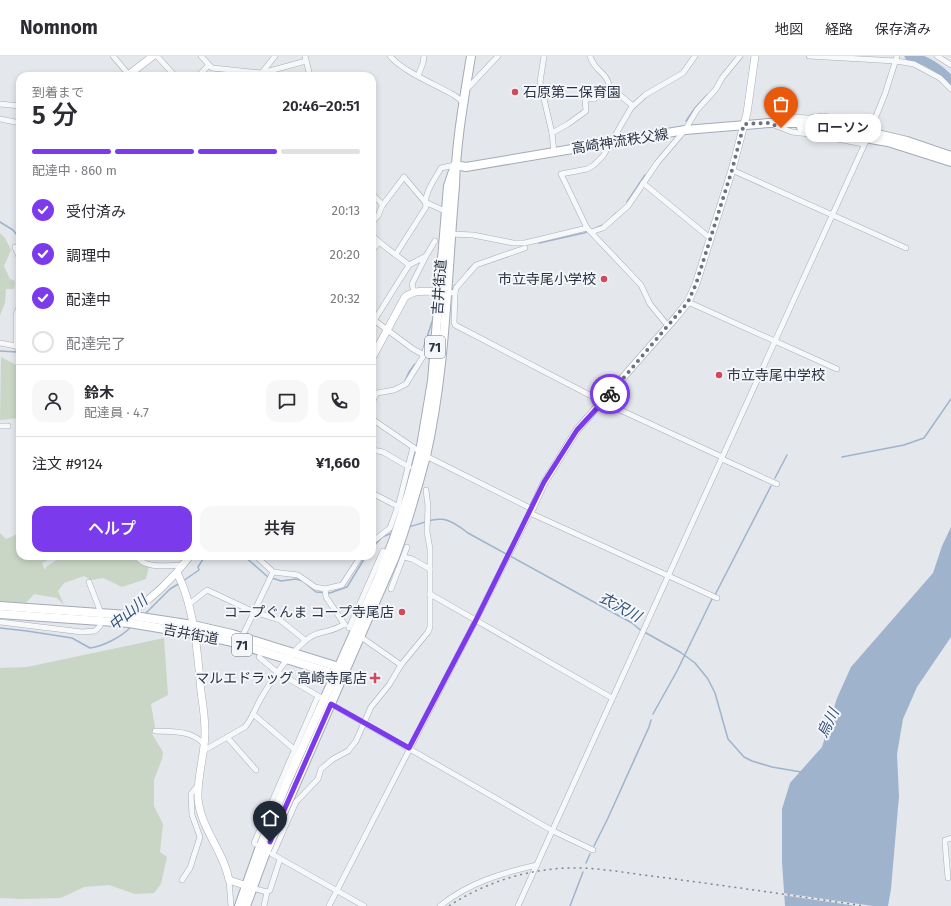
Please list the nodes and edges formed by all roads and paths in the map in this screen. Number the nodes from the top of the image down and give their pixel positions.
1 (113, 56) edge
2 (153, 56) edge
3 (157, 56) edge
4 (201, 56) edge
5 (275, 56) edge
6 (390, 56) edge
7 (424, 56) edge
8 (471, 56) edge
9 (498, 56) edge
10 (544, 56) edge
11 (590, 56) edge
12 (695, 56) edge
13 (740, 56) edge
14 (751, 56) edge
15 (755, 56) edge
16 (809, 56) edge
17 (937, 56) edge
18 (896, 58) edge
19 (306, 59) edge
20 (209, 64) junction
21 (951, 65) edge
22 (125, 72) edge
23 (133, 72) edge
24 (171, 72) edge
25 (202, 72) edge
26 (240, 72) edge
27 (263, 72) edge
28 (269, 72) edge
29 (309, 72) edge
30 (418, 76) junction
31 (609, 86) junction
32 (951, 89) edge
33 (465, 92) junction
34 (463, 102) junction
35 (0, 104) edge
36 (16, 106) edge
37 (633, 106) junction
38 (0, 119) edge
39 (16, 122) edge
40 (769, 123) junction
41 (744, 124) junction
42 (786, 124) junction
43 (685, 130) junction
44 (552, 133) junction
45 (610, 144) junction
46 (554, 152) junction
47 (951, 156) edge
48 (951, 162) edge
49 (455, 165) junction
50 (732, 170) junction
51 (643, 182) junction
52 (376, 198) edge
53 (425, 202) junction
54 (383, 205) junction
55 (445, 211) junction
56 (832, 214) junction
57 (376, 218) edge
58 (589, 230) junction
59 (451, 234) junction
60 (710, 238) junction
61 (376, 239) edge
62 (435, 241) dead end
63 (379, 242) junction
64 (376, 246) edge
65 (526, 248) dead end
66 (906, 248) dead end
67 (396, 254) junction
68 (426, 256) junction
69 (409, 265) junction
70 (414, 292) junction
71 (442, 292) junction
72 (455, 293) junction
73 (688, 302) junction
74 (376, 317) edge
75 (376, 323) edge
76 (668, 326) junction
77 (388, 329) junction
78 (436, 337) junction
79 (776, 342) junction
80 (0, 343) edge
81 (16, 347) edge
82 (376, 351) edge
83 (424, 355) junction
84 (837, 369) dead end
85 (376, 395) edge
86 (603, 402) junction
87 (376, 422) edge
88 (0, 426) edge
89 (8, 426) dead end
90 (376, 451) edge
91 (420, 452) junction
92 (722, 458) junction
93 (409, 467) junction
94 (777, 484) dead end
95 (426, 490) dead end
96 (376, 495) edge
97 (398, 507) junction
98 (531, 511) junction
99 (376, 538) edge
100 (407, 547) dead end
101 (383, 551) dead end
102 (404, 557) junction
103 (140, 560) edge
104 (187, 560) edge
105 (260, 560) edge
106 (359, 560) edge
107 (183, 565) junction
108 (430, 569) junction
109 (273, 572) junction
110 (669, 576) junction
111 (180, 579) junction
112 (89, 582) dead end
113 (325, 589) junction
114 (391, 589) dead end
115 (430, 594) junction
116 (717, 598) dead end
117 (188, 605) junction
118 (0, 606) edge
119 (254, 612) junction
120 (0, 614) edge
121 (101, 617) junction
122 (131, 618) junction
123 (476, 620) junction
124 (0, 622) edge
125 (344, 624) junction
126 (193, 625) junction
127 (351, 630) junction
128 (195, 634) junction
129 (242, 637) junction
130 (361, 637) junction
131 (305, 640) junction
132 (290, 656) junction
133 (259, 657) dead end
134 (401, 665) junction
135 (277, 672) junction
136 (340, 672) junction
137 (612, 698) junction
138 (324, 700) junction
139 (253, 714) junction
140 (365, 723) junction
141 (155, 731) dead end
142 (227, 737) junction
143 (204, 747) junction
144 (409, 748) junction
145 (294, 749) junction
146 (256, 770) dead end
147 (199, 785) junction
148 (553, 831) junction
149 (951, 838) edge
150 (255, 844) dead end
151 (593, 850) dead end
152 (280, 859) junction
153 (537, 865) junction
154 (948, 878) dead end
155 (182, 880) dead end
156 (229, 880) junction
157 (249, 887) junction
158 (336, 890) junction
159 (267, 892) junction
160 (231, 906) edge
161 (240, 906) edge
162 (246, 906) edge
163 (264, 906) edge
164 (328, 906) edge
165 (364, 906) edge
166 (440, 906) edge
167 (518, 906) edge

1 - 22 street
2 - 23 street
3 - 24 street
4 - 20 street
5 - 27 street
6 - 30 street
7 - 30 street
8 - 33 main road, 吉井街道 / 71
9 - 33 street
10 - 44 street
11 - 31 street
12 - 37 street
13 - 43 street
14 - 15 street
15 - 41 street
16 - 18 street
17 - 21 street
18 - 32 street
18 - 40 street
19 - 28 street
19 - 29 street
20 - 25 street
20 - 26 street
30 - 34 street
31 - 37 street
31 - 44 street
33 - 34 main road, 吉井街道 / 71
34 - 49 main road, 吉井街道 / 71
35 - 36 street
37 - 45 street
38 - 39 street
40 - 41 main road, 高崎神流秩父線
40 - 42 main road, 高崎神流秩父線
40 - 56 street
41 - 43 main road, 高崎神流秩父線
41 - 50 street
42 - 47 main road, 高崎神流秩父線
42 - 48 main road, 高崎神流秩父線
43 - 45 main road, 高崎神流秩父線
43 - 51 street
44 - 46 street
45 - 46 main road, 高崎神流秩父線
45 - 58 street
46 - 49 main road, 高崎神流秩父線
49 - 53 street
49 - 55 main road, 吉井街道 / 71
49 - 59 main road, 吉井街道 / 71
50 - 56 street
50 - 60 street
51 - 58 street
51 - 60 street
52 - 54 street
53 - 54 street
53 - 55 street
53 - 67 street
54 - 57 street
55 - 71 main road, 吉井街道 / 71
56 - 66 street
56 - 79 street
58 - 59 street
58 - 76 street
59 - 71 main road, 吉井街道 / 71
60 - 73 street
61 - 63 street
62 - 68 street
63 - 64 street
63 - 67 street
65 - 72 street
67 - 69 street
68 - 69 street
68 - 70 street
69 - 74 street
70 - 71 street
70 - 77 street
71 - 72 street
71 - 78 main road, 吉井街道 / 71
71 - 91 main road, 吉井街道 / 71
72 - 86 street
73 - 76 street
73 - 79 street
75 - 77 street
76 - 86 street
77 - 82 street
77 - 83 street
78 - 83 street
78 - 91 main road, 吉井街道 / 71
79 - 84 street
79 - 92 street
80 - 81 street
83 - 85 street
86 - 92 street
86 - 98 street
87 - 91 street
88 - 89 street
90 - 93 street
91 - 93 street
91 - 98 street
91 - 127 main road, 吉井街道 / 71
91 - 130 main road, 吉井街道 / 71
92 - 94 street
92 - 110 street
93 - 97 street
95 - 108 street
96 - 97 street
97 - 99 street
98 - 110 street
98 - 123 street
100 - 102 street
101 - 127 street
102 - 108 street
102 - 114 street
103 - 107 street
104 - 107 street
105 - 109 street
106 - 113 street
107 - 111 street
108 - 115 street
109 - 113 street
109 - 119 street
110 - 116 street
110 - 137 street
111 - 117 street
111 - 122 street
112 - 121 street
113 - 125 street
115 - 123 street
115 - 134 street
117 - 119 street
117 - 126 street
118 - 121 main road, 71
119 - 129 street
119 - 131 street
120 - 121 main road, 71
121 - 122 main road, 71
121 - 124 street
122 - 126 main road, 吉井街道 / 71
122 - 128 main road, 吉井街道 / 71
123 - 137 street
123 - 144 street
125 - 127 street
125 - 131 street
126 - 128 street
126 - 129 main road, 吉井街道 / 71
127 - 136 main road, 71
128 - 132 main road, 吉井街道 / 71
128 - 143 street
129 - 132 main road, 吉井街道 / 71
130 - 134 street
130 - 136 main road, 71
131 - 132 street
132 - 135 street
132 - 136 main road, 吉井街道 / 71
133 - 135 street
134 - 140 street
135 - 138 street
135 - 139 street
136 - 138 main road
137 - 148 street
138 - 140 street
138 - 145 street
138 - 157 main road
139 - 142 street
139 - 145 street
140 - 144 street
140 - 152 street
141 - 143 street
142 - 143 street
142 - 146 street
143 - 147 street
144 - 148 street
144 - 158 street
145 - 150 street
147 - 155 street
147 - 156 street
148 - 151 street
148 - 153 street
149 - 154 street
152 - 158 street
152 - 159 street
153 - 166 street
153 - 167 street
156 - 157 street
156 - 160 street
157 - 159 street
157 - 161 main road
157 - 162 main road
158 - 164 street
158 - 165 street
159 - 163 street

